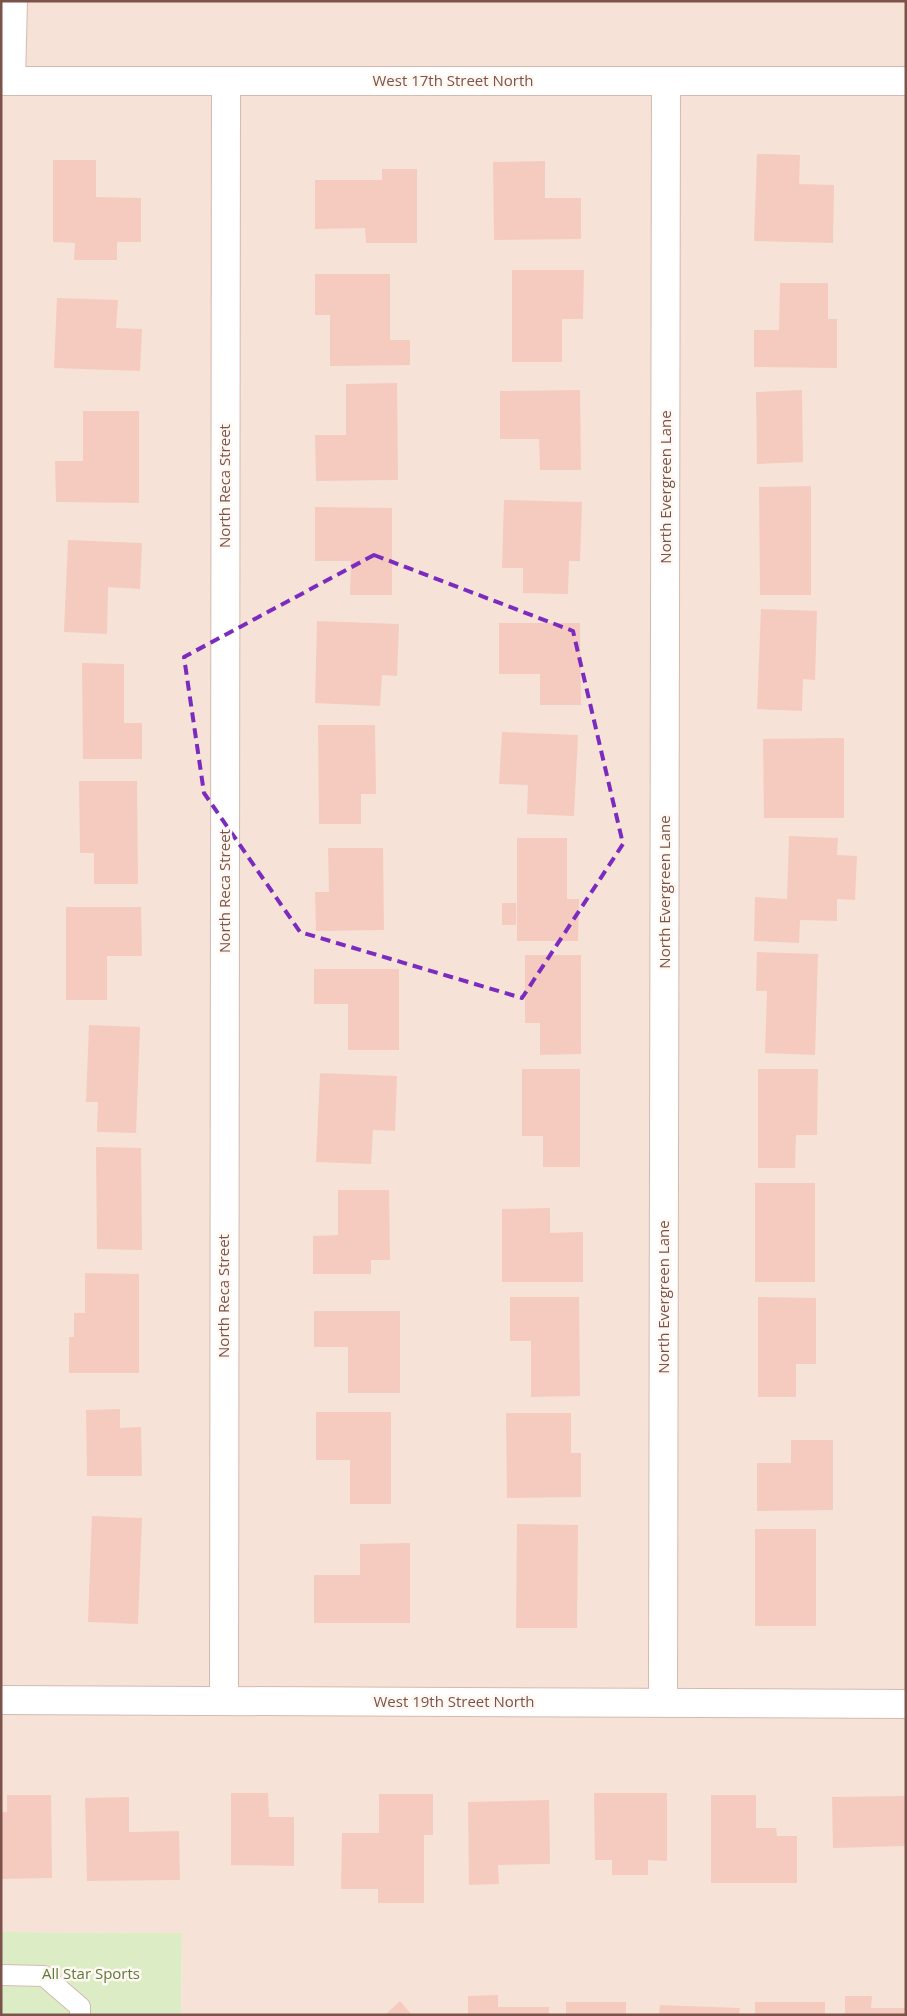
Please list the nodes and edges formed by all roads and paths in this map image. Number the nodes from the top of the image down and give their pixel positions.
1 (13, 1) edge
2 (6, 81) edge
3 (226, 81) junction
4 (666, 81) junction
5 (906, 81) edge
6 (1, 1700) edge
7 (224, 1701) junction
8 (663, 1703) junction
9 (906, 1704) edge
10 (1, 1975) edge
11 (80, 2015) edge

1 - 2 street
2 - 3 street, West 17th Street North
3 - 4 street, West 17th Street North
3 - 7 street, North Reca Street
4 - 5 street, West 17th Street North
4 - 8 street, North Evergreen Lane
6 - 7 street, West 19th Street North
7 - 8 street, West 19th Street North
8 - 9 street, West 19th Street North
10 - 11 lane

